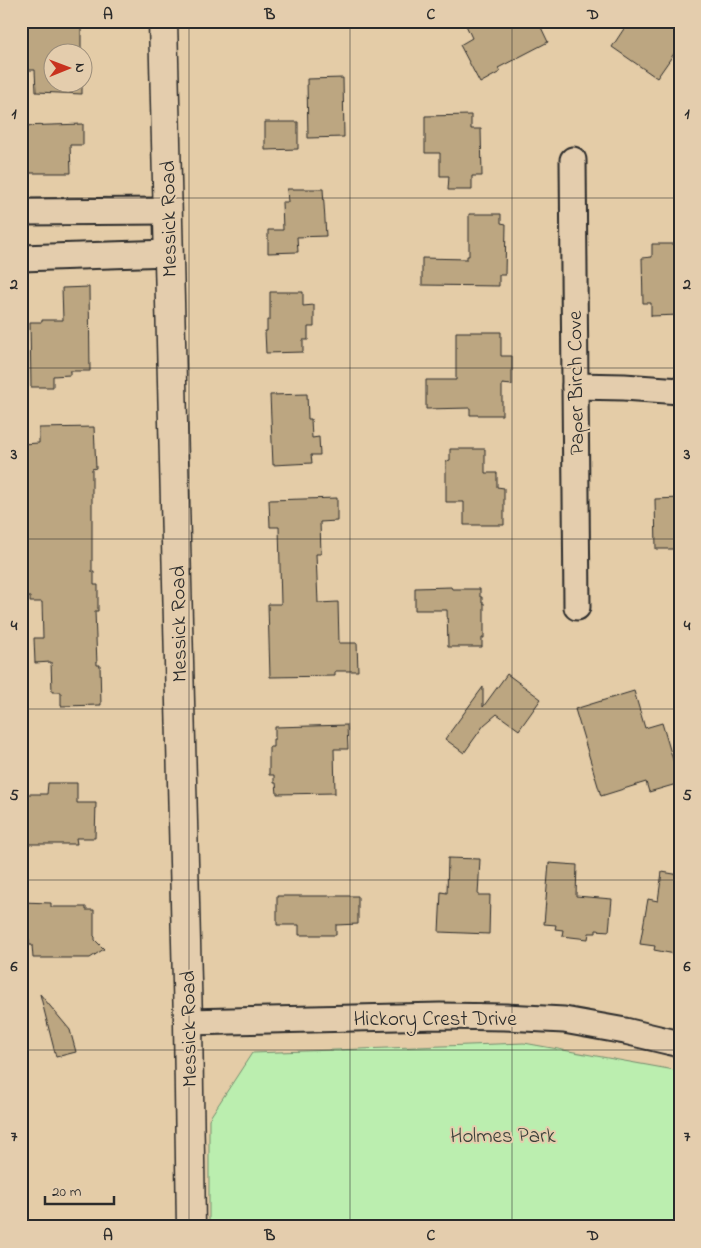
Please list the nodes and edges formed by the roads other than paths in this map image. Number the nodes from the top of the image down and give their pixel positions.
1 (163, 21) edge
2 (573, 160) dead end
3 (168, 211) junction
4 (21, 212) edge
5 (169, 253) junction
6 (21, 258) edge
7 (575, 386) junction
8 (680, 391) edge
9 (577, 606) dead end
10 (188, 1022) junction
11 (680, 1044) edge
12 (191, 1227) edge

1 - 3 street, Messick Road
2 - 7 street, Paper Birch Cove
3 - 4 street
3 - 5 street, Messick Road
5 - 6 street
5 - 10 street, Messick Road
7 - 8 street
7 - 9 street, Paper Birch Cove
10 - 11 street, Hickory Crest Drive
10 - 12 street, Messick Road

